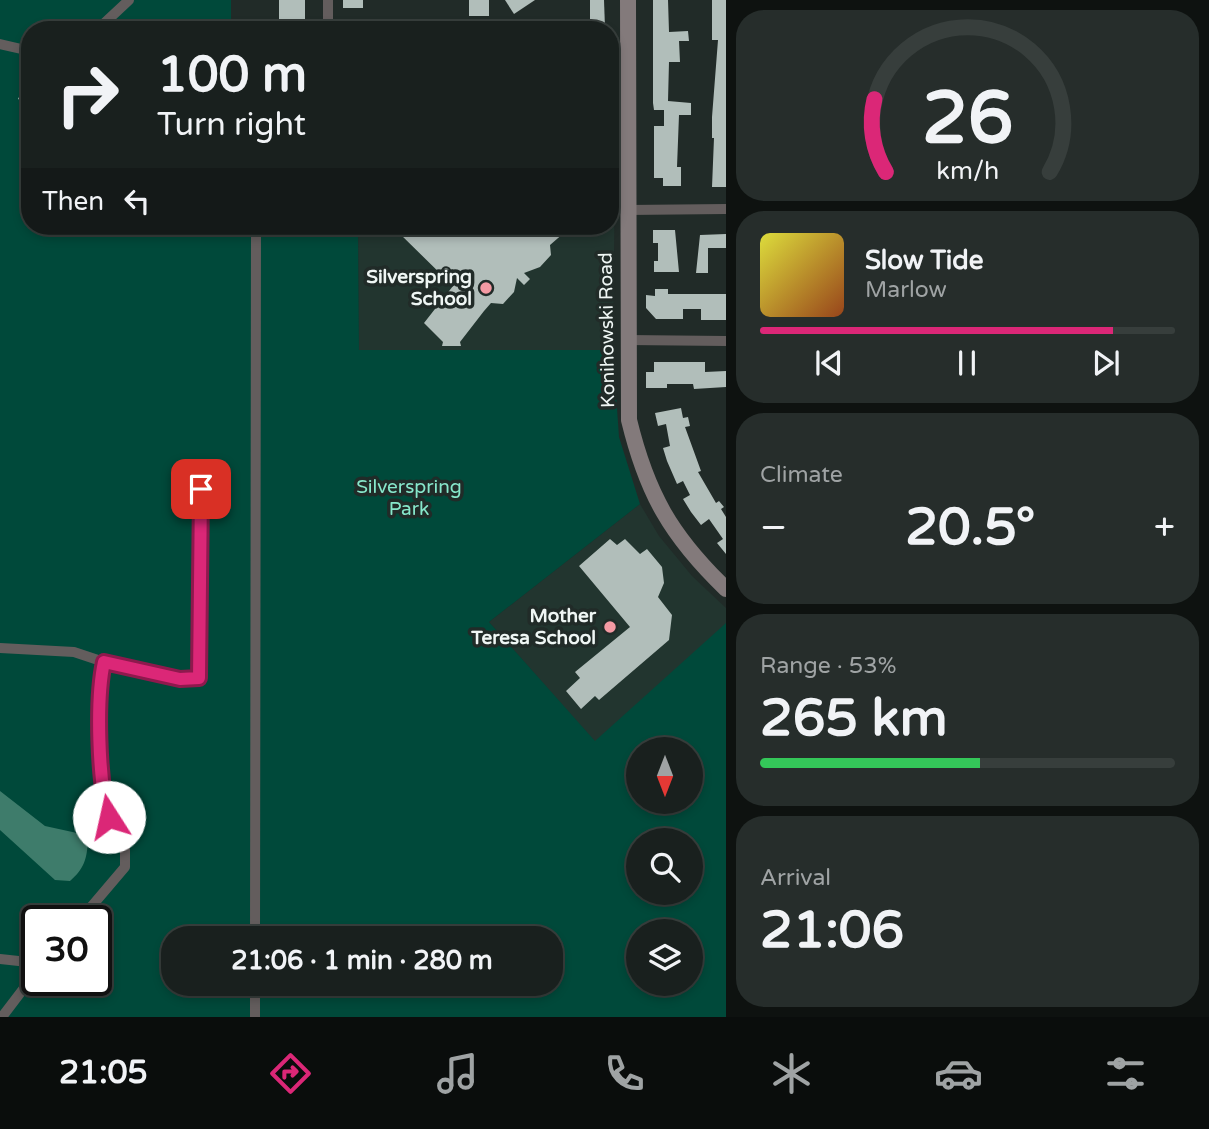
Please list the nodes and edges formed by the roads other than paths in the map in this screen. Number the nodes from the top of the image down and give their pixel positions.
1 (129, 0) edge
2 (328, 0) edge
3 (628, 0) edge
4 (107, 21) edge
5 (328, 21) edge
6 (0, 44) edge
7 (21, 49) edge
8 (619, 94) edge
9 (628, 94) junction
10 (726, 209) edge
11 (627, 210) junction
12 (256, 235) edge
13 (627, 340) junction
14 (726, 341) edge
15 (201, 489) dead end
16 (726, 589) edge
17 (0, 648) edge
18 (104, 662) junction
19 (93, 905) edge
20 (256, 926) edge
21 (0, 959) edge
22 (21, 961) edge
23 (21, 992) edge
24 (255, 996) edge
25 (2, 1017) edge
26 (255, 1017) edge

1 - 4 street
2 - 5 street
3 - 9 street, Konihowski Road
6 - 7 street
8 - 9 street
9 - 11 street, Konihowski Road
10 - 11 street
11 - 13 street, Konihowski Road
12 - 20 street
13 - 14 street
13 - 16 street, Konihowski Road
15 - 18 street
17 - 18 street
18 - 19 street
21 - 22 street
23 - 25 street
24 - 26 street

